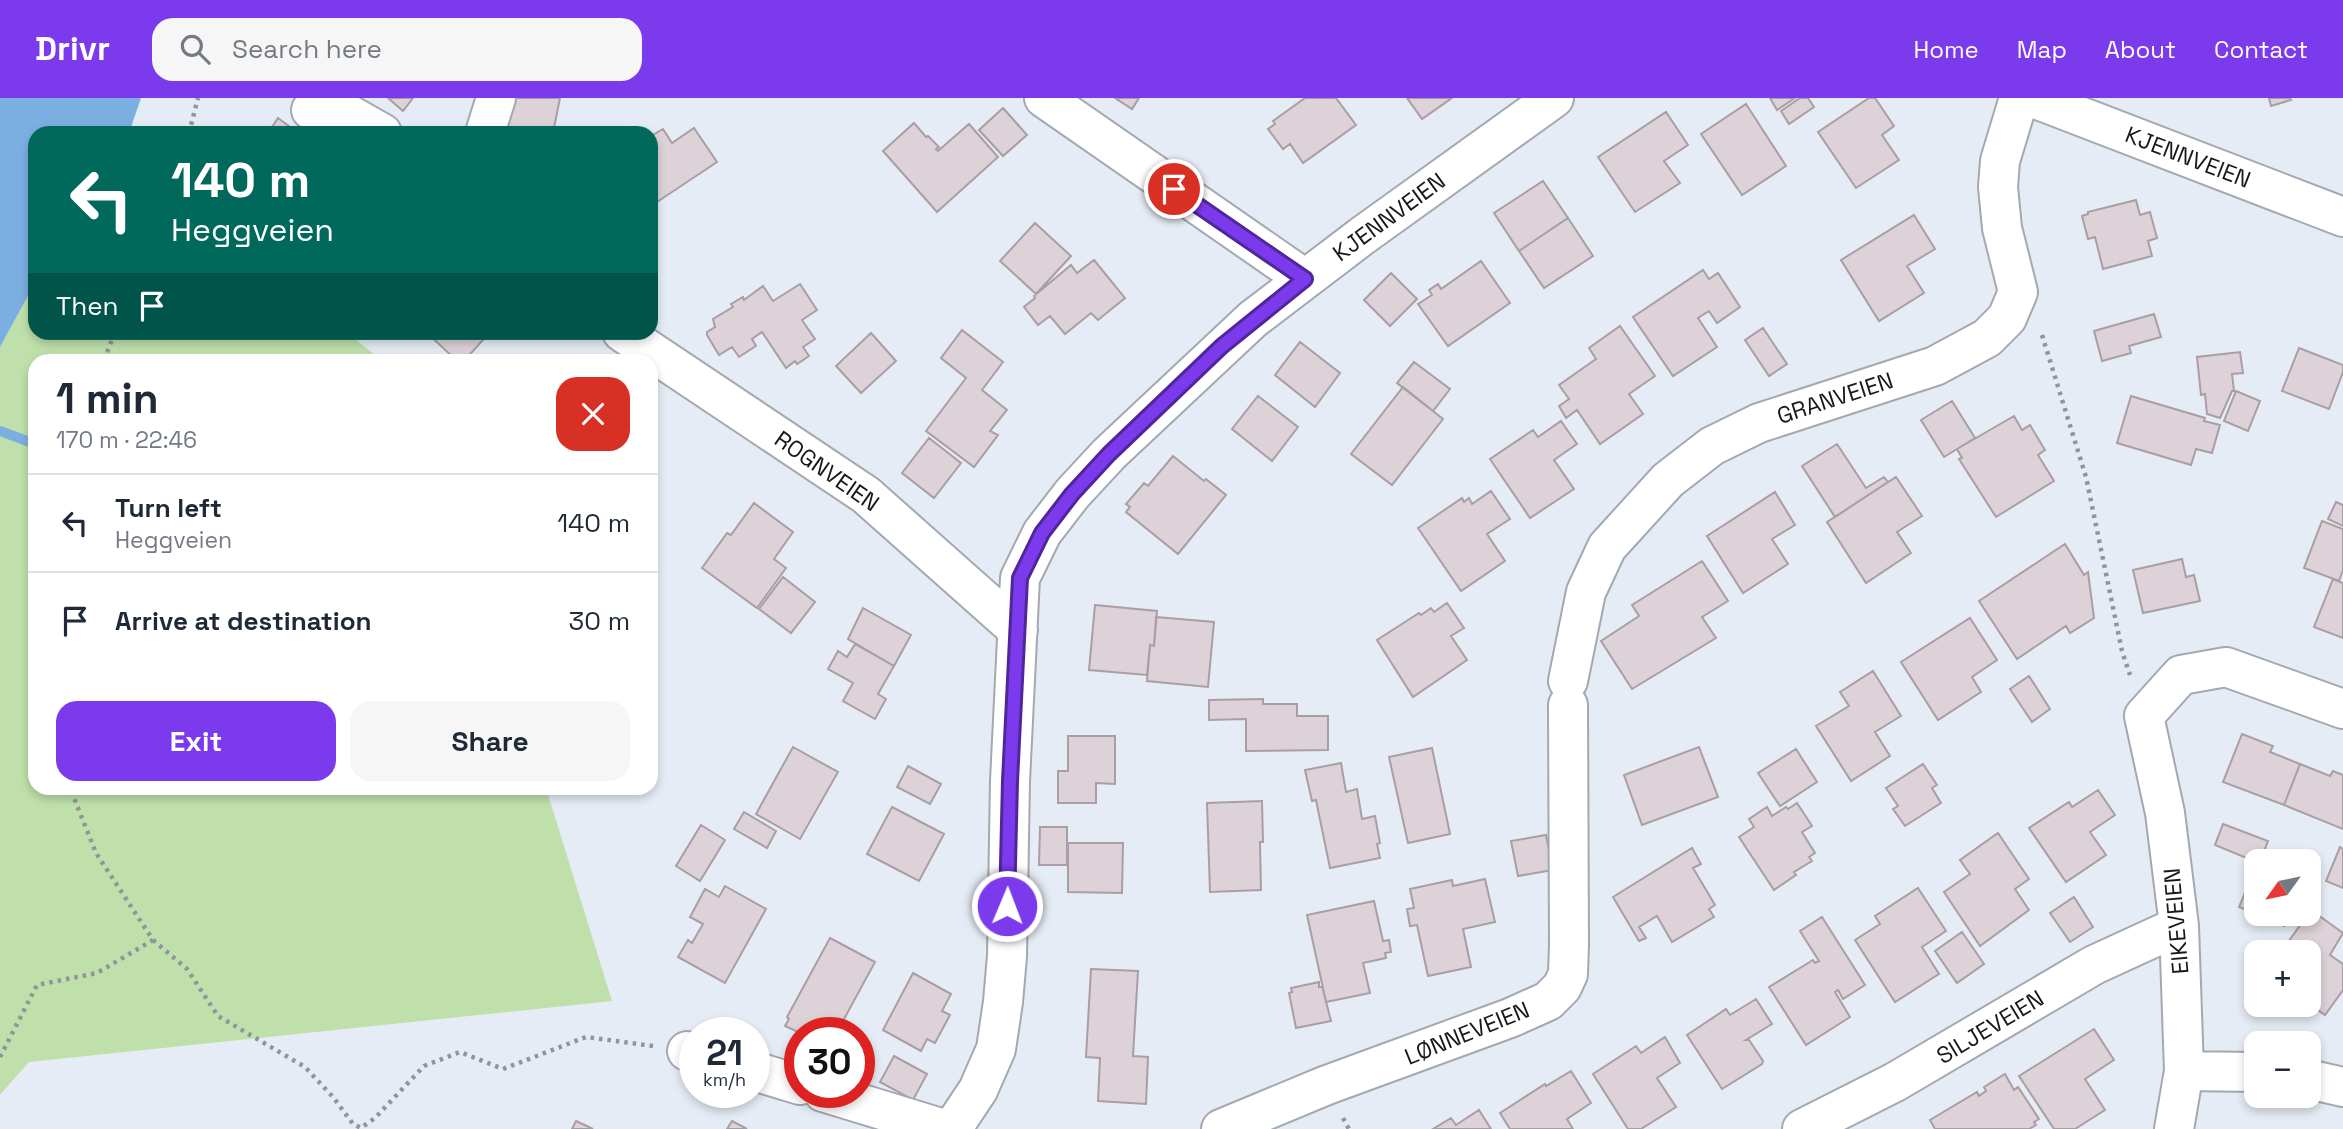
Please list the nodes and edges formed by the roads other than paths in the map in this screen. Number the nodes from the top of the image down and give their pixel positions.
1 (496, 98) edge
2 (1044, 98) edge
3 (1554, 98) edge
4 (2019, 98) edge
5 (2033, 98) edge
6 (311, 110) dead end
7 (370, 126) edge
8 (487, 126) edge
9 (2343, 217) edge
10 (1305, 279) junction
11 (634, 340) edge
12 (655, 354) edge
13 (658, 356) edge
14 (1018, 630) junction
15 (1568, 693) joint
16 (2343, 709) edge
17 (2179, 926) junction
18 (2184, 1071) junction
19 (2244, 1072) edge
20 (2321, 1082) edge
21 (2343, 1087) edge
22 (875, 1108) edge
23 (944, 1129) edge
24 (952, 1129) edge
25 (1222, 1129) edge
26 (1802, 1129) edge
27 (2175, 1129) edge

1 - 8 street
2 - 10 street
3 - 10 street, KJENNVEIEN
4 - 15 street, GRANVEIEN
5 - 9 street, KJENNVEIEN
6 - 7 street
10 - 14 street, KJENNVEIEN
11 - 12 street, ROGNVEIEN
13 - 14 street, ROGNVEIEN
14 - 24 street, KJENNVEIEN
15 - 25 street, LØNNEVEIEN
16 - 17 street, EIKEVEIEN
17 - 18 street, EIKEVEIEN
17 - 26 street, SILJEVEIEN
18 - 19 street
18 - 27 street, EIKEVEIEN
20 - 21 street
22 - 23 street

